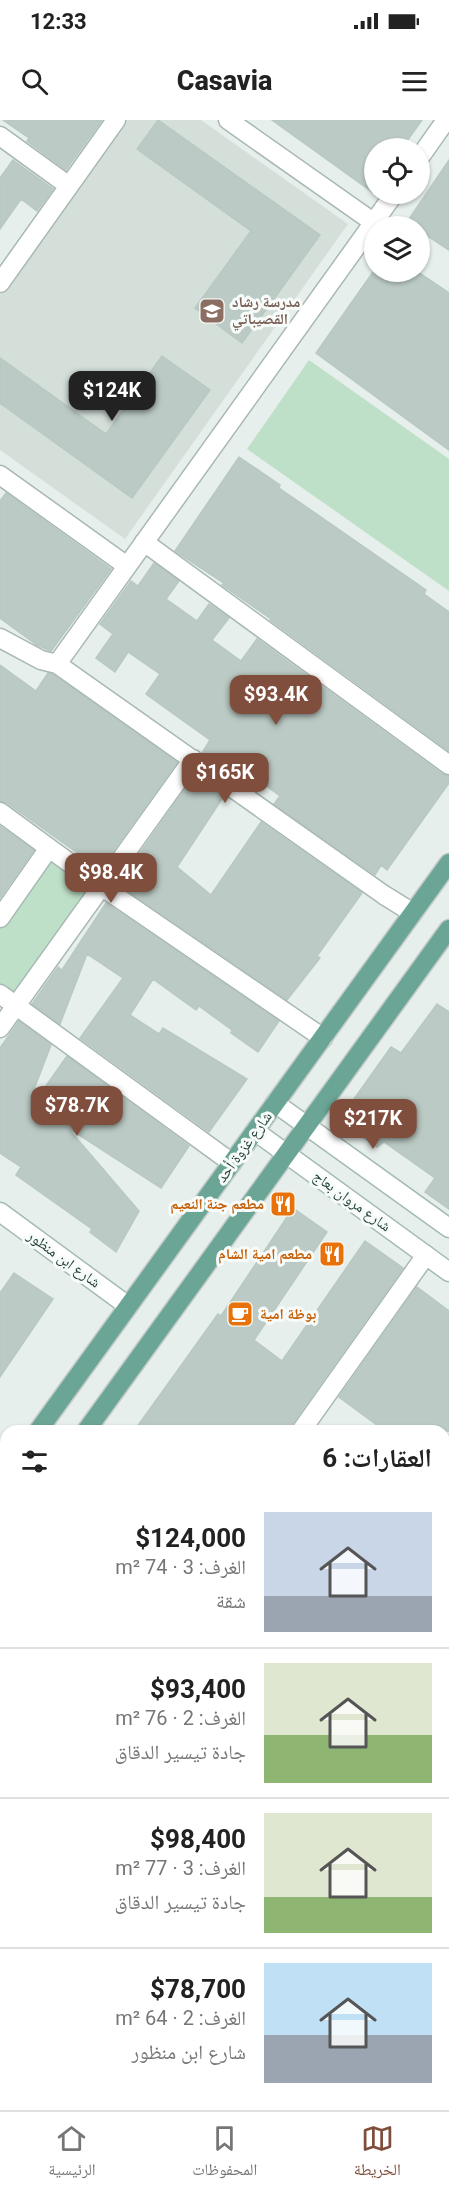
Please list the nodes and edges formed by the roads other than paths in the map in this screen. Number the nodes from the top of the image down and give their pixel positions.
1 (116, 120) edge
2 (446, 120) edge
3 (234, 122) edge
4 (0, 136) edge
5 (430, 142) edge
6 (69, 186) junction
7 (365, 216) edge
8 (364, 235) edge
9 (0, 283) edge
10 (0, 475) edge
11 (144, 542) junction
12 (127, 566) junction
13 (0, 638) edge
14 (57, 664) junction
15 (193, 759) junction
16 (449, 765) edge
17 (0, 812) edge
18 (49, 848) junction
19 (449, 863) edge
20 (102, 886) junction
21 (413, 913) junction
22 (0, 918) edge
23 (449, 929) edge
24 (0, 994) edge
25 (16, 1006) junction
26 (0, 1028) edge
27 (323, 1038) junction
28 (275, 1103) junction
29 (308, 1125) junction
30 (255, 1131) junction
31 (287, 1154) junction
32 (232, 1163) junction
33 (0, 1212) edge
34 (449, 1228) edge
35 (426, 1256) junction
36 (449, 1272) edge
37 (128, 1306) junction
38 (42, 1425) edge
39 (90, 1425) edge
40 (305, 1425) edge

1 - 6 street
2 - 5 street
3 - 7 street
4 - 6 street
6 - 9 street
8 - 11 street
10 - 12 street
11 - 12 street
11 - 16 street
12 - 14 street
13 - 14 street
14 - 15 street
15 - 20 street
15 - 21 street
17 - 18 street
18 - 20 street
18 - 22 street
19 - 21 main road, شارع غزوة أحد
20 - 25 street
20 - 27 street
21 - 27 main road, شارع غزوة أحد
23 - 29 main road
24 - 25 street
25 - 26 street
25 - 32 street
27 - 28 main road, شارع غزوة أحد
28 - 29 street
28 - 30 main road, شارع غزوة أحد
29 - 31 main road
29 - 34 street
30 - 31 street, شارع مروان بعاج
30 - 32 main road, شارع غزوة أحد
31 - 35 street, شارع مروان بعاج
31 - 39 main road
32 - 37 main road, شارع غزوة أحد
33 - 37 street, شارع ابن منظور
35 - 36 street, شارع مروان بعاج
35 - 40 street
37 - 38 main road, شارع غزوة أحد

